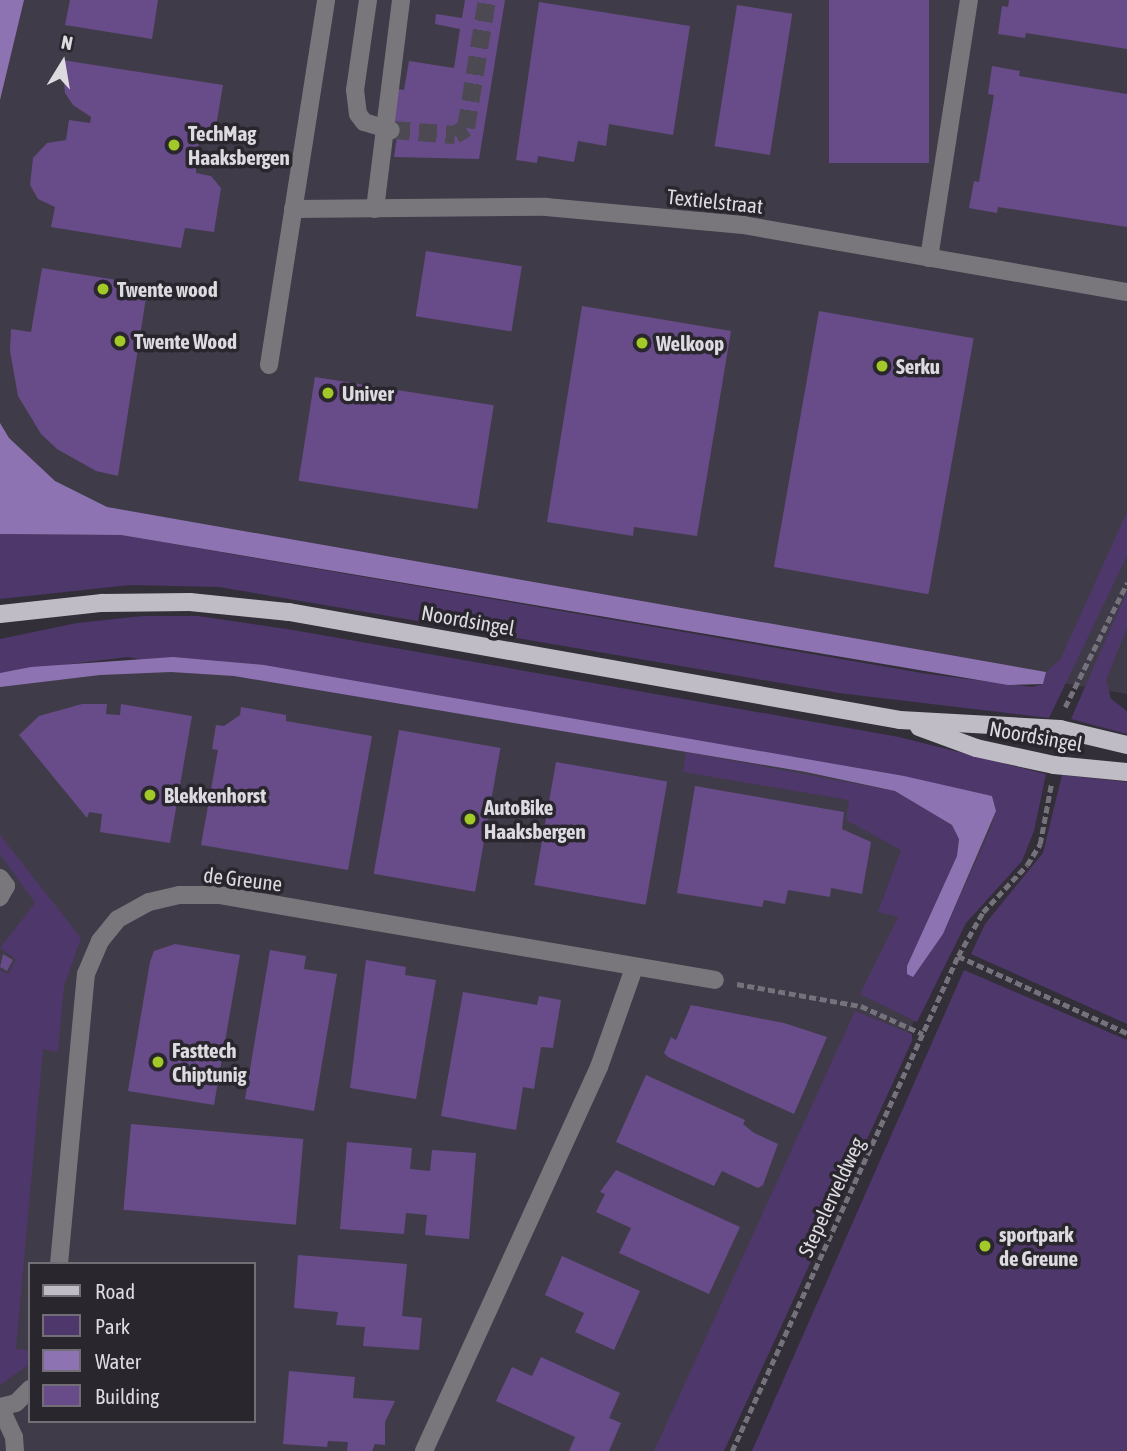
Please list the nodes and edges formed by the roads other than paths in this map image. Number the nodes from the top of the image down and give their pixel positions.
1 (326, 0) edge
2 (368, 0) edge
3 (401, 0) edge
4 (969, 0) edge
5 (387, 130) junction
6 (293, 209) junction
7 (375, 209) junction
8 (929, 258) junction
9 (1127, 292) edge
10 (268, 365) dead end
11 (25, 612) junction
12 (0, 614) edge
13 (0, 624) edge
14 (900, 720) junction
15 (1127, 745) edge
16 (1127, 772) edge
17 (0, 878) edge
18 (0, 897) edge
19 (634, 968) junction
20 (715, 980) road end
21 (59, 1262) edge
22 (28, 1391) edge
23 (0, 1407) edge
24 (15, 1451) edge
25 (424, 1451) edge

1 - 6 street
2 - 5 street
3 - 5 street
4 - 8 street
5 - 7 street
6 - 7 street, Textielstraat
6 - 10 street
7 - 8 street, Textielstraat
8 - 9 street, Textielstraat
11 - 12 main road, Noordsingel
11 - 13 main road, Noordsingel
11 - 14 main road, Noordsingel
14 - 15 main road, Noordsingel
14 - 16 main road, Noordsingel
17 - 18 street
19 - 20 street, de Greune
19 - 21 street, de Greune
19 - 25 street
22 - 23 street
23 - 24 street

